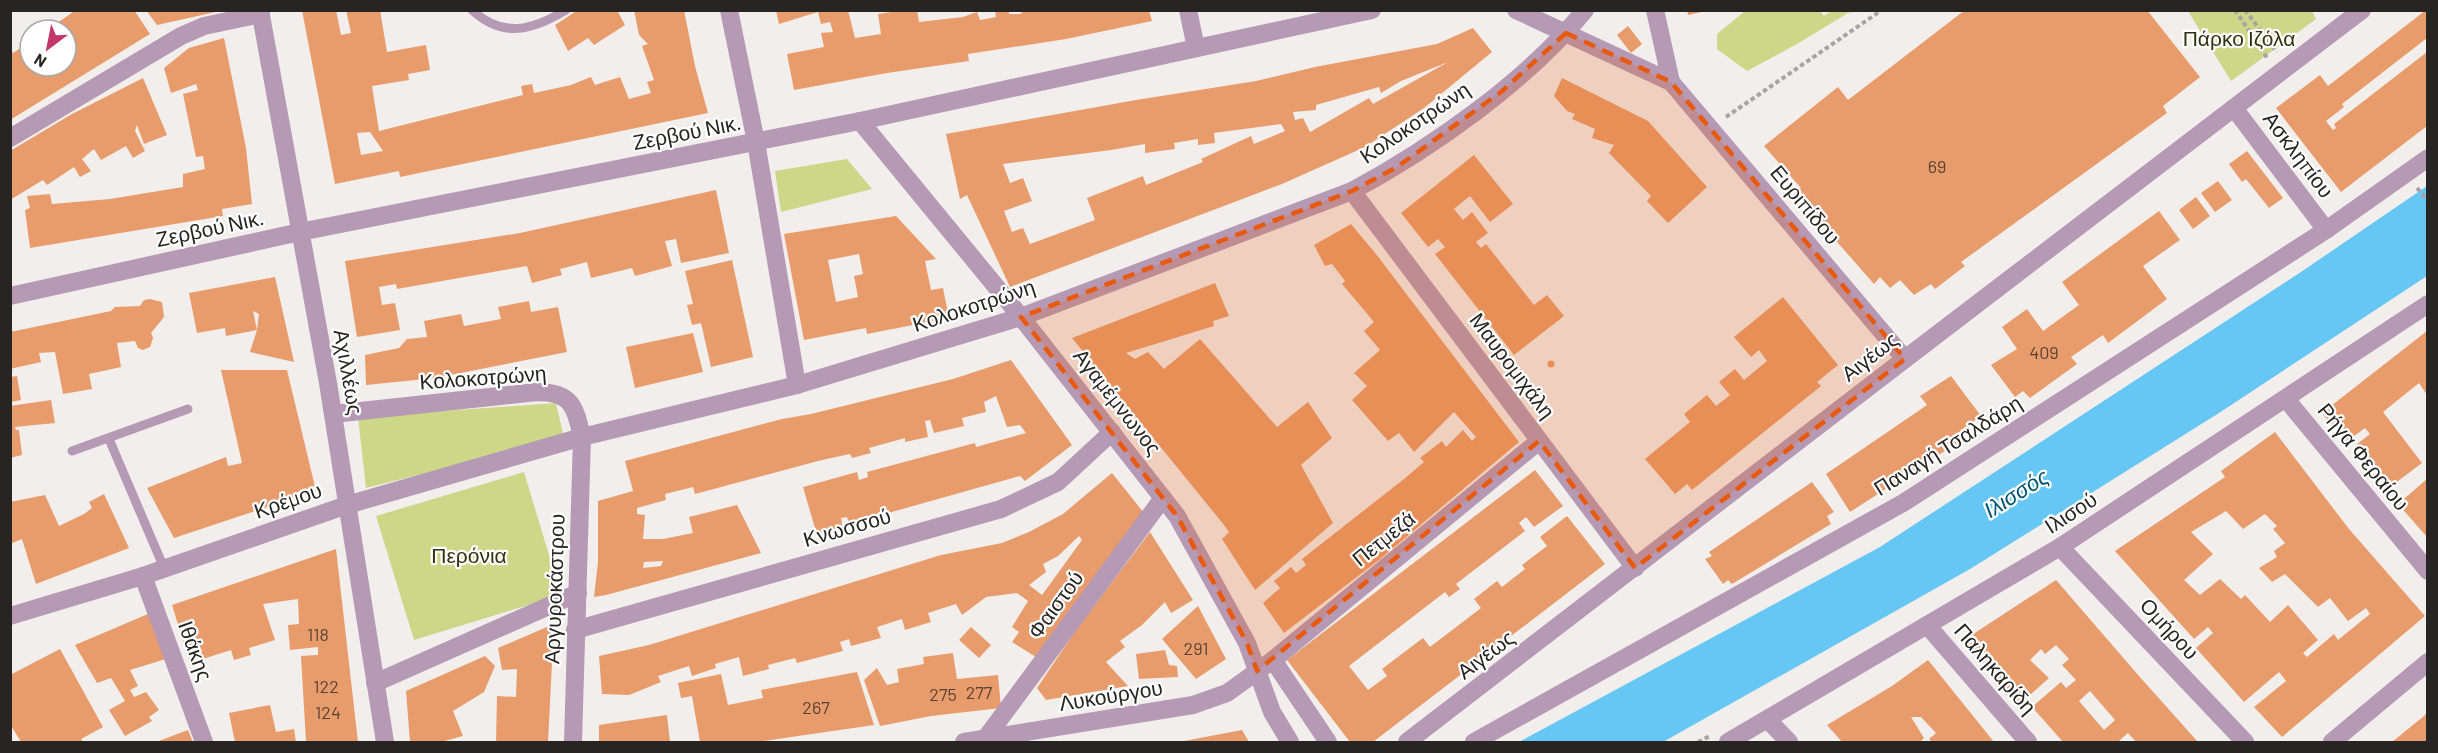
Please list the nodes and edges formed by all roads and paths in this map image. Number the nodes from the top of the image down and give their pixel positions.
1 (472, 10) edge
2 (566, 10) edge
3 (729, 10) edge
4 (1188, 10) edge
5 (1372, 10) edge
6 (1516, 10) edge
7 (1586, 10) edge
8 (1655, 10) edge
9 (1871, 10) edge
10 (1881, 10) edge
11 (2235, 10) edge
12 (2245, 10) edge
13 (2362, 10) edge
14 (260, 12) edge
15 (1875, 15) junction
16 (1566, 33) junction
17 (1196, 48) junction
18 (2283, 70) junction
19 (1671, 82) junction
20 (2234, 108) junction
21 (860, 121) junction
22 (1711, 128) junction
23 (10, 138) edge
24 (756, 142) junction
25 (2427, 158) edge
26 (2418, 189) dead end
27 (1352, 191) junction
28 (2427, 201) edge
29 (2326, 230) junction
30 (300, 232) junction
31 (10, 296) edge
32 (2427, 304) edge
33 (1021, 317) junction
34 (1905, 359) junction
35 (798, 385) junction
36 (2286, 399) junction
37 (188, 409) dead end
38 (333, 414) junction
39 (1112, 432) junction
40 (582, 437) junction
41 (109, 439) junction
42 (1539, 441) junction
43 (72, 451) dead end
44 (1163, 498) junction
45 (347, 505) junction
46 (2060, 547) junction
47 (164, 568) junction
48 (1635, 568) junction
49 (2427, 571) edge
50 (143, 576) junction
51 (578, 593) junction
52 (10, 616) edge
53 (1927, 625) junction
54 (575, 630) junction
55 (1273, 660) junction
56 (2427, 662) edge
57 (1257, 671) junction
58 (375, 683) junction
59 (1768, 720) junction
60 (985, 739) junction
61 (204, 742) edge
62 (385, 742) edge
63 (573, 742) edge
64 (964, 742) edge
65 (1290, 742) edge
66 (1328, 742) edge
67 (1407, 742) edge
68 (1474, 742) edge
69 (1728, 742) edge
70 (1789, 742) edge
71 (2028, 742) edge
72 (2245, 742) edge
73 (2332, 742) edge

1 - 2 lane
3 - 24 street
4 - 17 street
5 - 17 street, Ζερβού Νικ.
6 - 16 street, Ευριπίδου
7 - 16 street, Κολοκοτρώνη
8 - 19 street, Ευριπίδου
9 - 15 path
10 - 15 path
11 - 18 path
12 - 18 path
13 - 18 street, Αιγέως
14 - 23 street
14 - 30 street, Αχιλλέως
15 - 22 path
16 - 19 street, Ευριπίδου
16 - 27 street, Κολοκοτρώνη
17 - 21 street, Ζερβού Νικ.
18 - 20 street, Αιγέως
19 - 22 street, Ευριπίδου
20 - 29 street, Ασκληπίου
20 - 34 street, Αιγέως
21 - 24 street, Ζερβού Νικ.
21 - 33 street, Αγαμέμνωνος
22 - 34 street, Ευριπίδου
24 - 30 street, Ζερβού Νικ.
24 - 35 street
25 - 29 street, Παναγή Τσαλδάρη
26 - 28 path
27 - 33 street, Κολοκοτρώνη
27 - 42 street, Μαυρομιχάλη
29 - 68 street, Παναγή Τσαλδάρη
30 - 31 street, Ζερβού Νικ.
30 - 38 street, Αχιλλέως
32 - 36 street, Ιλισού
33 - 35 street, Κολοκοτρώνη
33 - 39 street, Αγαμέμνωνος
34 - 48 street, Αιγέως
35 - 40 street, Κολοκοτρώνη
36 - 46 street, Ιλισού
36 - 49 street, Ρήγα Φεραίου
37 - 41 lane
38 - 40 street, Κολοκοτρώνη
38 - 45 street, Αχιλλέως
39 - 44 street, Αγαμέμνωνος
39 - 54 street, Κνωσσού
40 - 45 street, Κρέμου
40 - 51 street, Αργυροκάστρου
41 - 43 lane
41 - 47 lane
42 - 48 street, Μαυρομιχάλη
42 - 55 street, Πετμεζά
44 - 57 street, Αγαμέμνωνος
44 - 60 street, Φαιστού
45 - 47 street, Κρέμου
45 - 58 street, Αχιλλέως
46 - 53 street, Ιλισού
46 - 72 street, Ομήρου
47 - 50 street, Κρέμου
48 - 67 street, Αιγέως
50 - 52 street, Κρέμου
50 - 61 street, Ιθάκης
51 - 54 street, Αργυροκάστρου
51 - 58 street
53 - 59 street, Ιλισού
53 - 71 street, Παληκαρίδη
54 - 63 street, Αργυροκάστρου
55 - 57 street, Πετμεζά
55 - 66 street
56 - 73 street
57 - 60 street, Λυκούργου
57 - 65 street, Αγαμέμνωνος
58 - 62 street, Αχιλλέως
59 - 69 street, Ιλισού
59 - 70 street
60 - 64 street, Λυκούργου

